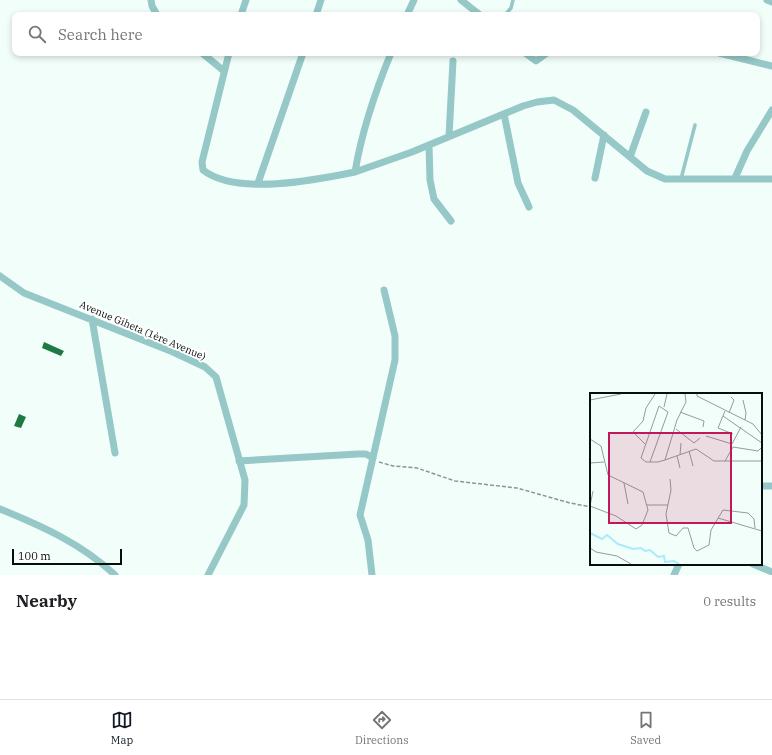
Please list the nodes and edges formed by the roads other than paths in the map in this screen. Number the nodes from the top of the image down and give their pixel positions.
1 (152, 0) edge
2 (246, 0) edge
3 (320, 0) edge
4 (414, 0) edge
5 (460, 0) edge
6 (514, 0) edge
7 (767, 0) edge
8 (772, 2) edge
9 (155, 12) edge
10 (242, 12) edge
11 (317, 12) edge
12 (408, 12) edge
13 (476, 12) edge
14 (508, 12) edge
15 (206, 56) edge
16 (228, 56) edge
17 (302, 56) edge
18 (390, 56) edge
19 (529, 56) edge
20 (544, 56) edge
21 (731, 56) edge
22 (453, 61) dead end
23 (772, 66) edge
24 (224, 71) junction
25 (772, 110) edge
26 (646, 112) dead end
27 (504, 114) junction
28 (694, 125) dead end
29 (604, 135) junction
30 (449, 136) junction
31 (429, 145) junction
32 (630, 157) junction
33 (354, 172) junction
34 (595, 178) dead end
35 (735, 178) junction
36 (680, 179) junction
37 (772, 179) edge
38 (258, 183) junction
39 (529, 207) dead end
40 (451, 221) dead end
41 (0, 276) edge
42 (384, 290) dead end
43 (92, 319) junction
44 (115, 452) dead end
45 (373, 458) junction
46 (239, 461) junction
47 (0, 509) edge
48 (679, 565) edge
49 (755, 565) edge
50 (772, 572) edge
51 (115, 575) edge
52 (208, 575) edge
53 (372, 575) edge
54 (674, 575) edge

1 - 9 street
2 - 10 street
3 - 11 street
4 - 12 street
5 - 13 street
6 - 14 lane
7 - 8 street
15 - 24 street
16 - 24 street
17 - 38 street
18 - 33 street
19 - 20 street
21 - 23 street
22 - 30 street
24 - 38 street
25 - 35 street
26 - 32 street
27 - 29 street
27 - 30 street
27 - 39 street
28 - 36 lane
29 - 32 street
29 - 34 street
30 - 31 street
31 - 33 street
31 - 40 street
32 - 36 street
33 - 38 street
35 - 36 street
35 - 37 street
41 - 43 street, Avenue Giheta (1ère Avenue)
42 - 45 street
43 - 44 street
43 - 46 street, Avenue Giheta (1ère Avenue)
45 - 46 street
45 - 53 street
46 - 52 street, Avenue Giheta (1ère Avenue)
47 - 51 street
48 - 54 street
49 - 50 street

